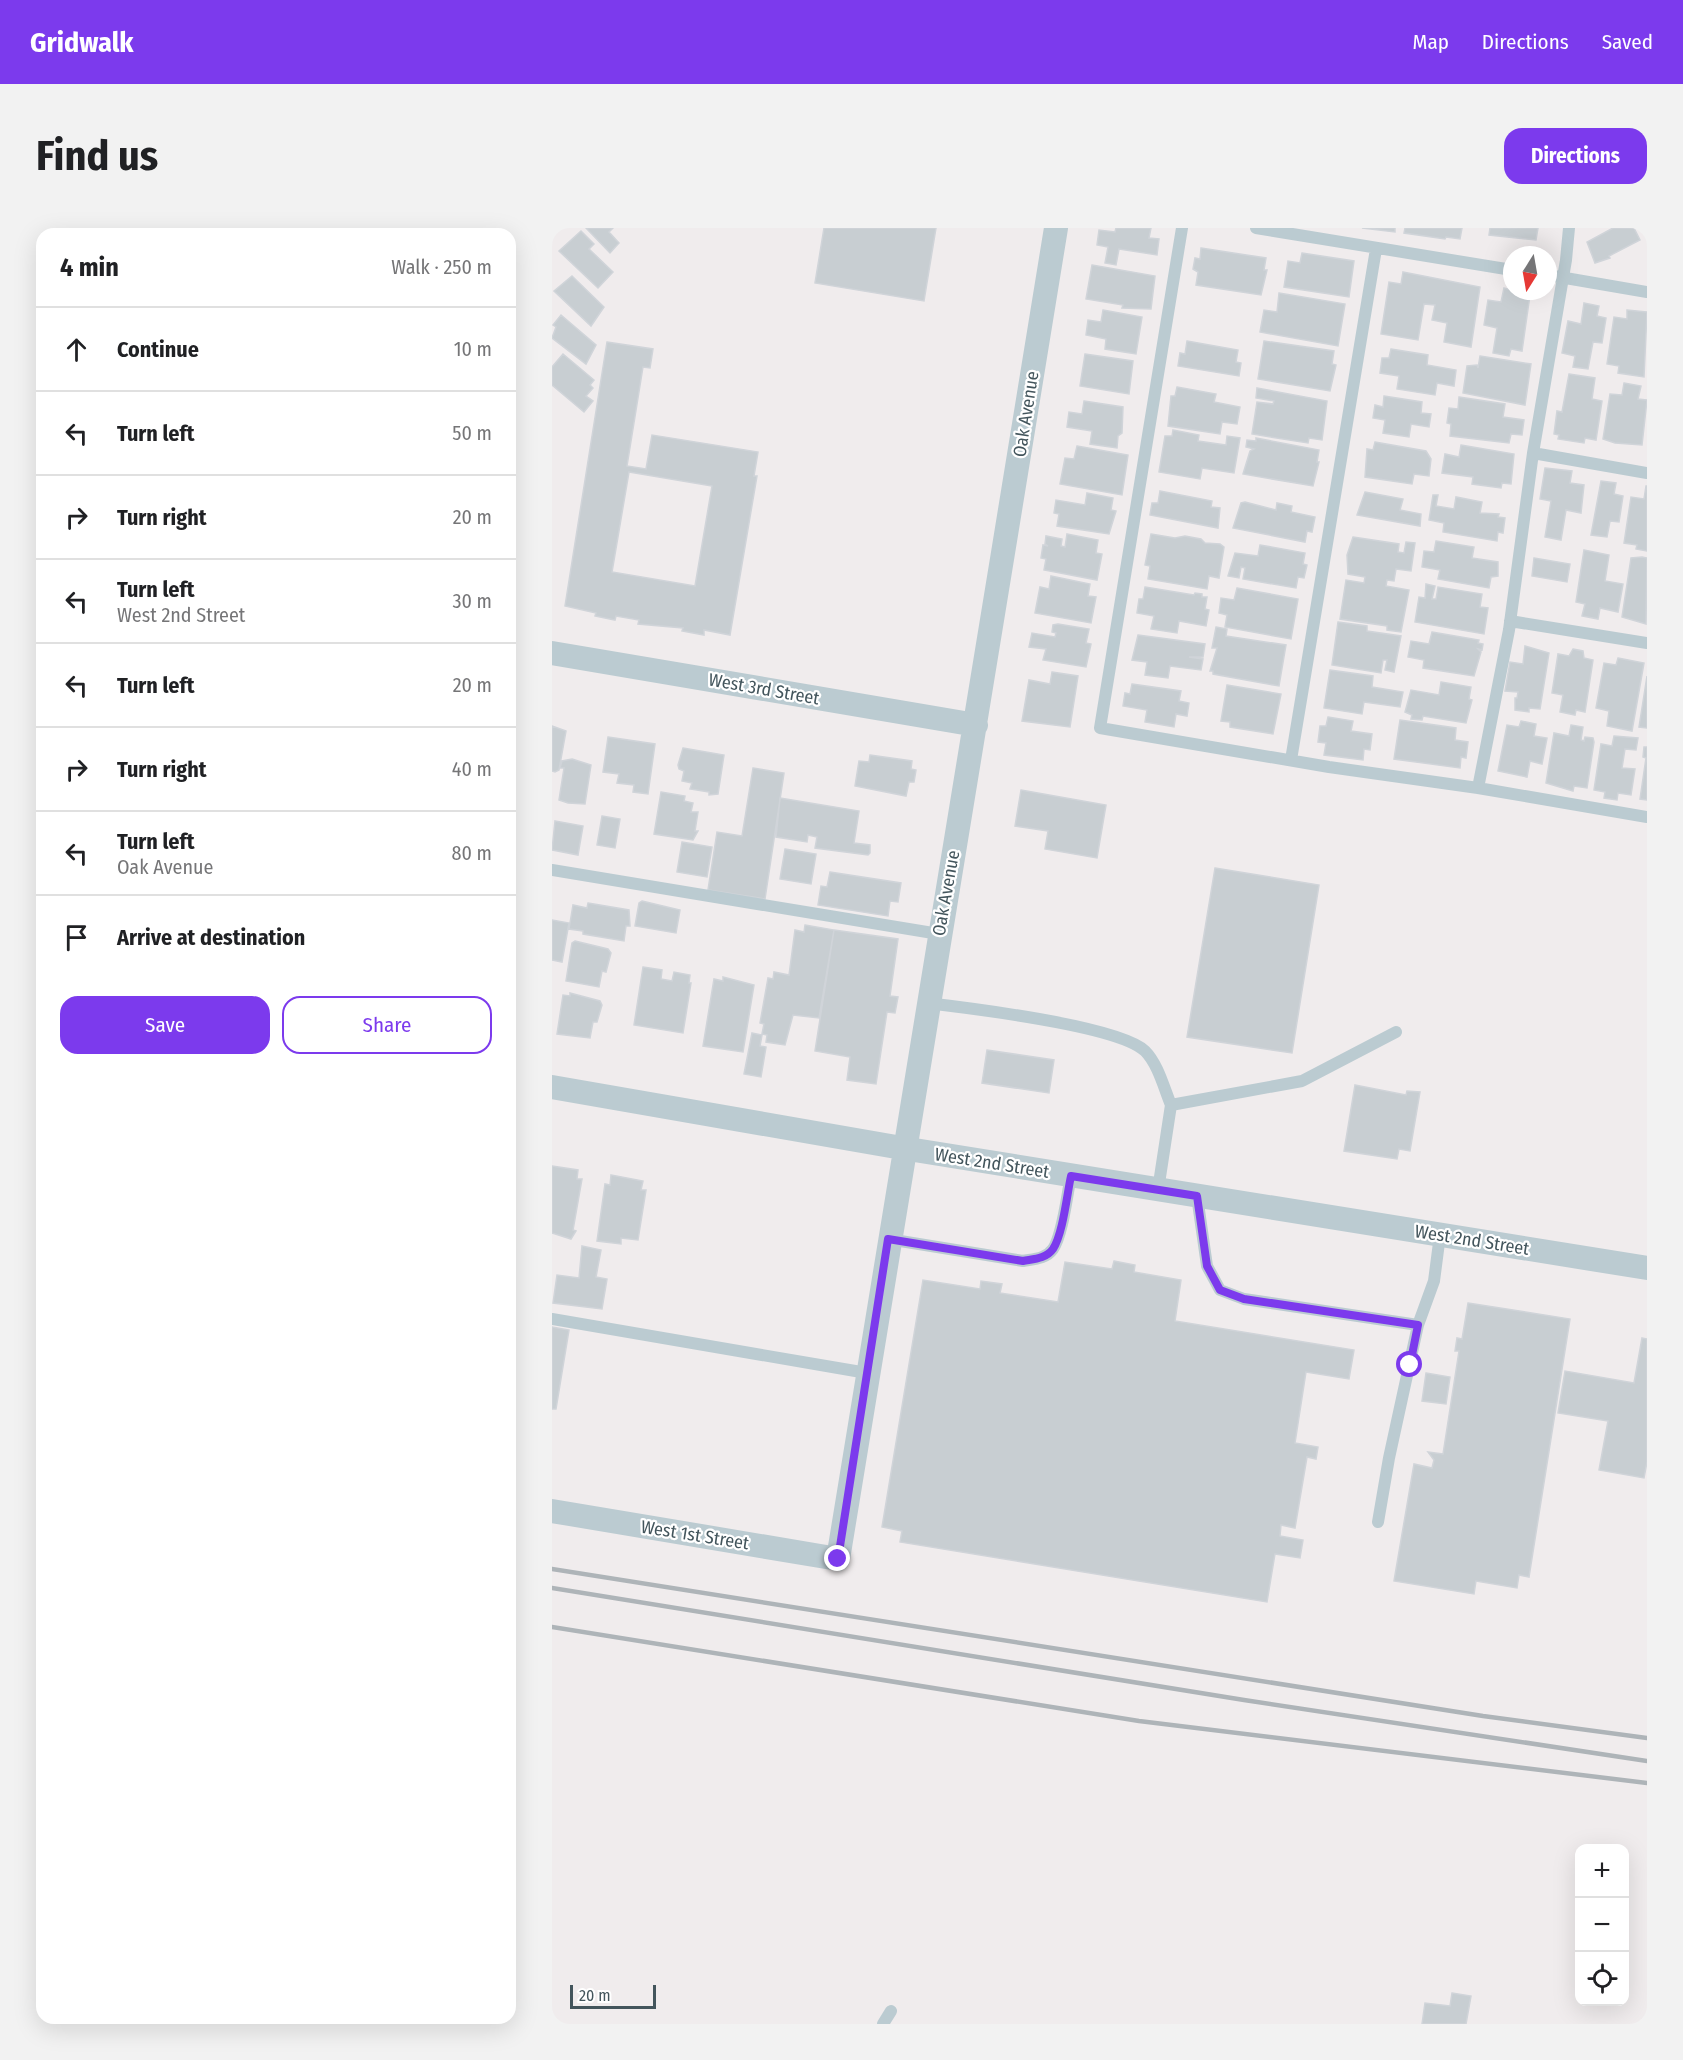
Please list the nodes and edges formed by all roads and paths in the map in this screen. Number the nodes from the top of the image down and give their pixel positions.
1 (1056, 228) edge
2 (1182, 228) edge
3 (1256, 228) edge
4 (1569, 228) edge
5 (1377, 249) junction
6 (1503, 269) edge
7 (1557, 277) edge
8 (1563, 278) junction
9 (1647, 292) edge
10 (1533, 453) junction
11 (1647, 472) edge
12 (1510, 621) junction
13 (1647, 643) edge
14 (552, 653) edge
15 (976, 725) junction
16 (1291, 760) junction
17 (1478, 788) junction
18 (1647, 817) edge
19 (552, 870) edge
20 (939, 934) junction
21 (927, 1003) junction
22 (1396, 1032) dead end
23 (552, 1087) edge
24 (1171, 1105) junction
25 (902, 1148) junction
26 (1071, 1176) junction
27 (1158, 1190) junction
28 (1197, 1196) junction
29 (1440, 1235) junction
30 (888, 1239) junction
31 (1647, 1268) edge
32 (552, 1318) edge
33 (1418, 1325) junction
34 (867, 1372) junction
35 (552, 1512) edge
36 (1378, 1522) dead end
37 (838, 1559) joint
38 (891, 2011) dead end
39 (883, 2024) edge

1 - 15 street, Oak Avenue
2 - 16 lane
3 - 5 lane
4 - 8 lane
5 - 6 lane
5 - 16 lane
7 - 8 lane
8 - 9 lane
8 - 10 lane
10 - 11 lane
10 - 12 lane
12 - 13 lane
12 - 17 lane
14 - 15 street, West 3rd Street
15 - 20 street, Oak Avenue
16 - 17 lane
17 - 18 lane
19 - 20 lane
20 - 21 street, Oak Avenue
21 - 24 lane
21 - 25 street, Oak Avenue
22 - 24 lane
23 - 25 street, West 2nd Street
24 - 27 lane
25 - 26 street, West 2nd Street
25 - 30 street, Oak Avenue
26 - 27 street, West 2nd Street
26 - 30 lane
27 - 28 street, West 2nd Street
28 - 29 street, West 2nd Street
28 - 33 lane
29 - 31 street, West 2nd Street
29 - 33 lane
30 - 34 street, Oak Avenue
32 - 34 lane
33 - 36 lane
34 - 37 street, Oak Avenue
35 - 37 street, West 1st Street
38 - 39 lane

